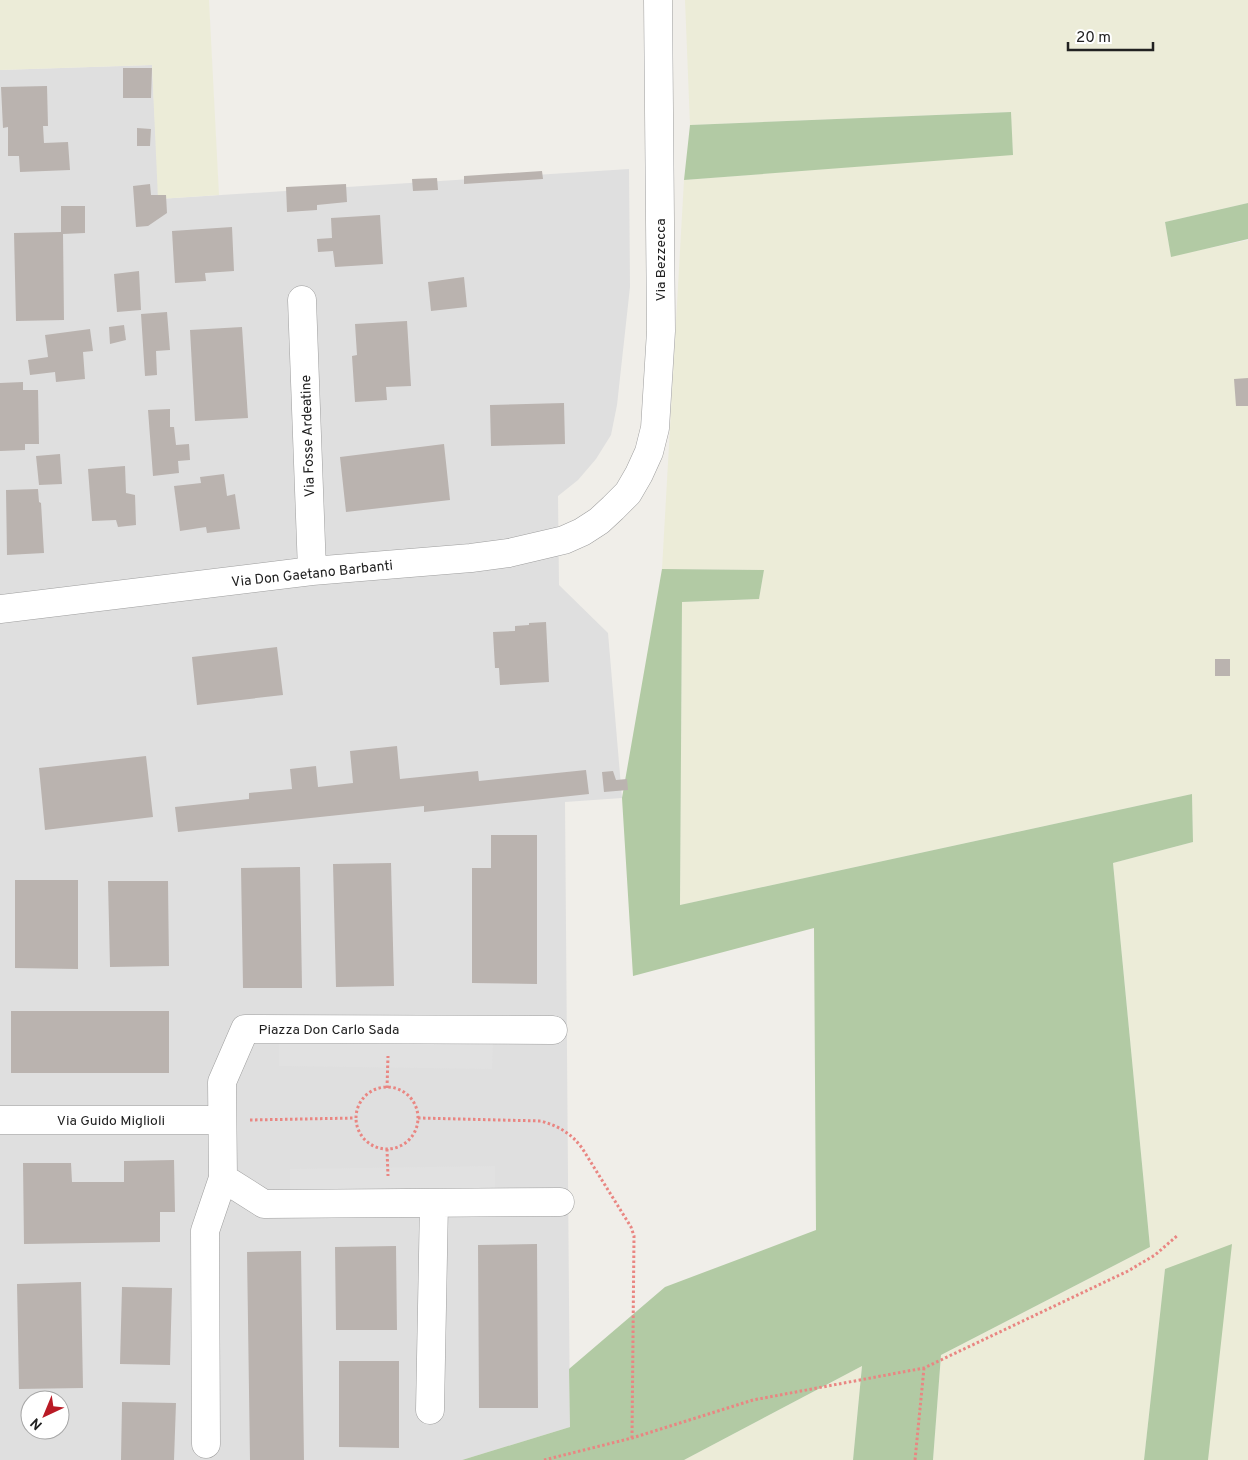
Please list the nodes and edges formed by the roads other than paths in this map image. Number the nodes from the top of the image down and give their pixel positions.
1 (658, 0) edge
2 (302, 300) dead end
3 (614, 508) joint
4 (312, 571) junction
5 (0, 609) edge
6 (553, 1030) dead end
7 (0, 1120) edge
8 (222, 1120) junction
9 (223, 1178) junction
10 (560, 1202) dead end
11 (434, 1203) junction
12 (430, 1410) dead end
13 (206, 1444) dead end

1 - 3 street, Via Bezzecca
2 - 4 street, Via Fosse Ardeatine
3 - 4 street, Via Don Gaetano Barbanti
4 - 5 street, Via Don Gaetano Barbanti
6 - 8 street, Piazza Don Carlo Sada
7 - 8 street, Via Guido Miglioli
8 - 9 street, Piazza Don Carlo Sada
9 - 11 street
9 - 13 street, Piazza Don Carlo Sada
10 - 11 street
11 - 12 street

